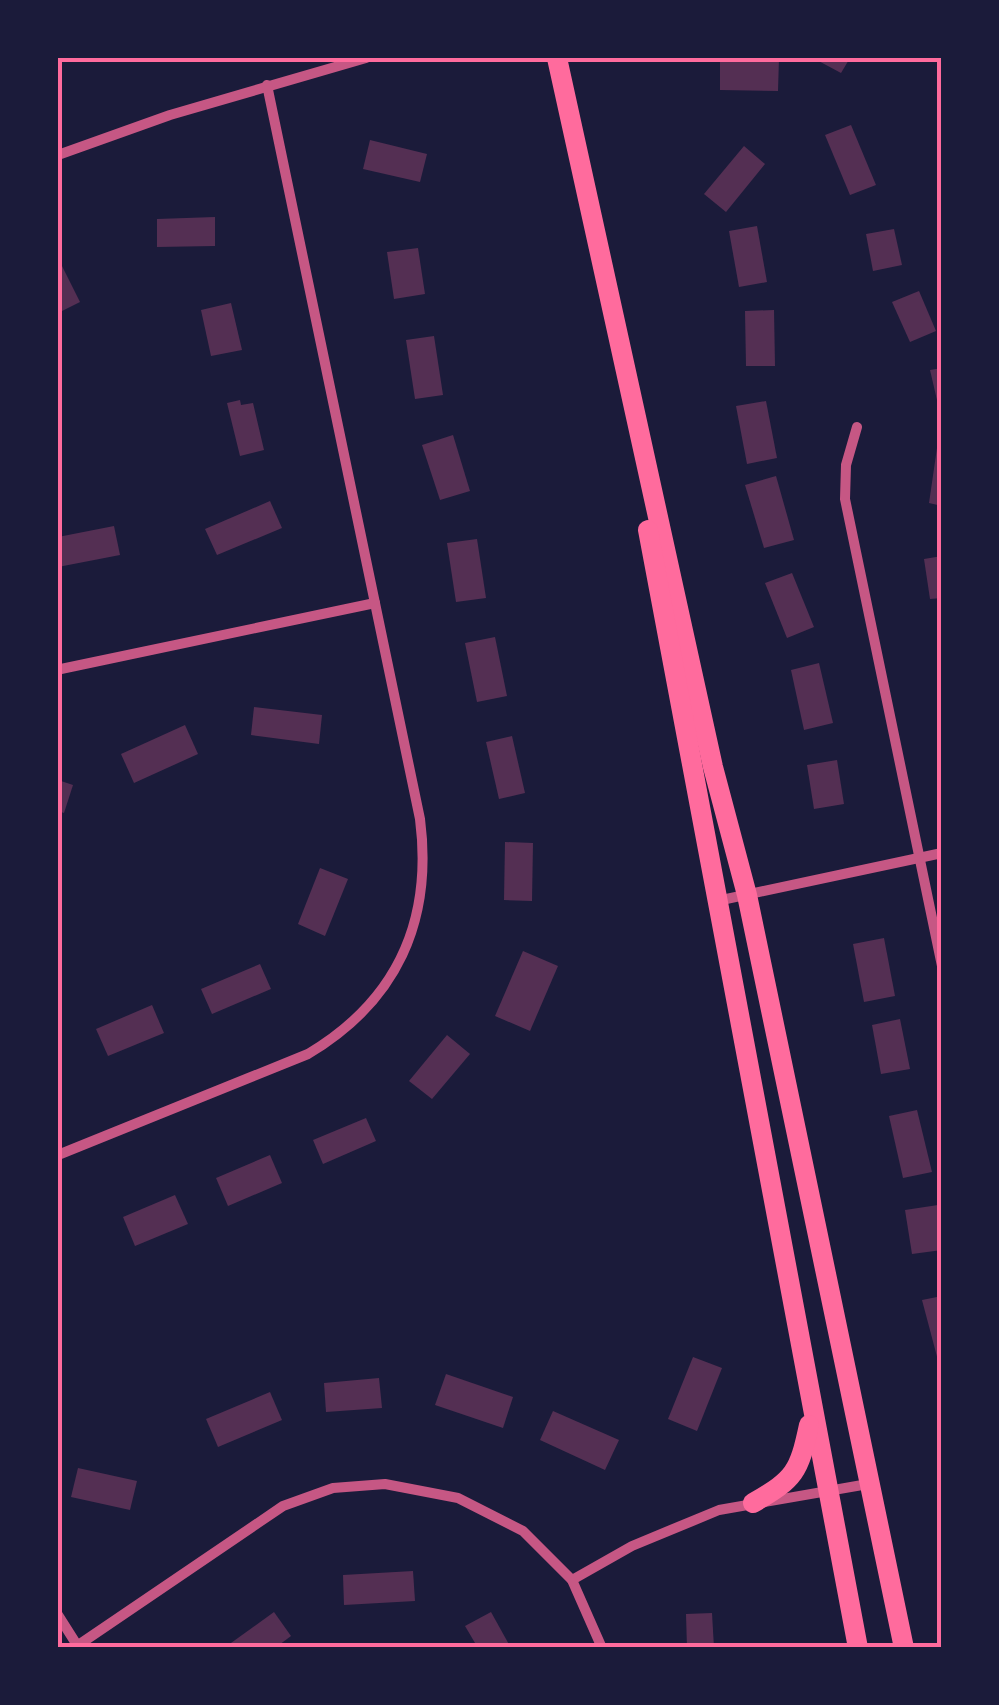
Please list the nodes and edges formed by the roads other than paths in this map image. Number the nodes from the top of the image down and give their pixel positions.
1 (366, 58) edge
2 (556, 58) edge
3 (267, 86) junction
4 (58, 155) edge
5 (633, 414) junction
6 (856, 427) dead end
7 (375, 603) junction
8 (61, 670) dead end
9 (942, 853) edge
10 (918, 858) junction
11 (746, 895) junction
12 (717, 901) junction
13 (942, 966) edge
14 (58, 1155) edge
15 (812, 1414) junction
16 (868, 1484) junction
17 (825, 1491) junction
18 (753, 1503) junction
19 (572, 1580) junction
20 (58, 1616) edge
21 (76, 1646) edge
22 (602, 1648) edge
23 (858, 1648) edge
24 (904, 1648) edge

1 - 3 street
2 - 5 main road
3 - 4 street
3 - 7 street
5 - 11 main road
5 - 12 main road
6 - 10 street
7 - 8 street
7 - 14 street
9 - 10 street
10 - 11 street
10 - 13 street
11 - 12 street
11 - 16 main road
12 - 15 main road
15 - 17 main road
15 - 18 main road
16 - 17 street
16 - 24 main road
17 - 18 street
17 - 23 main road
18 - 19 street
19 - 21 street
19 - 22 street
20 - 21 street

